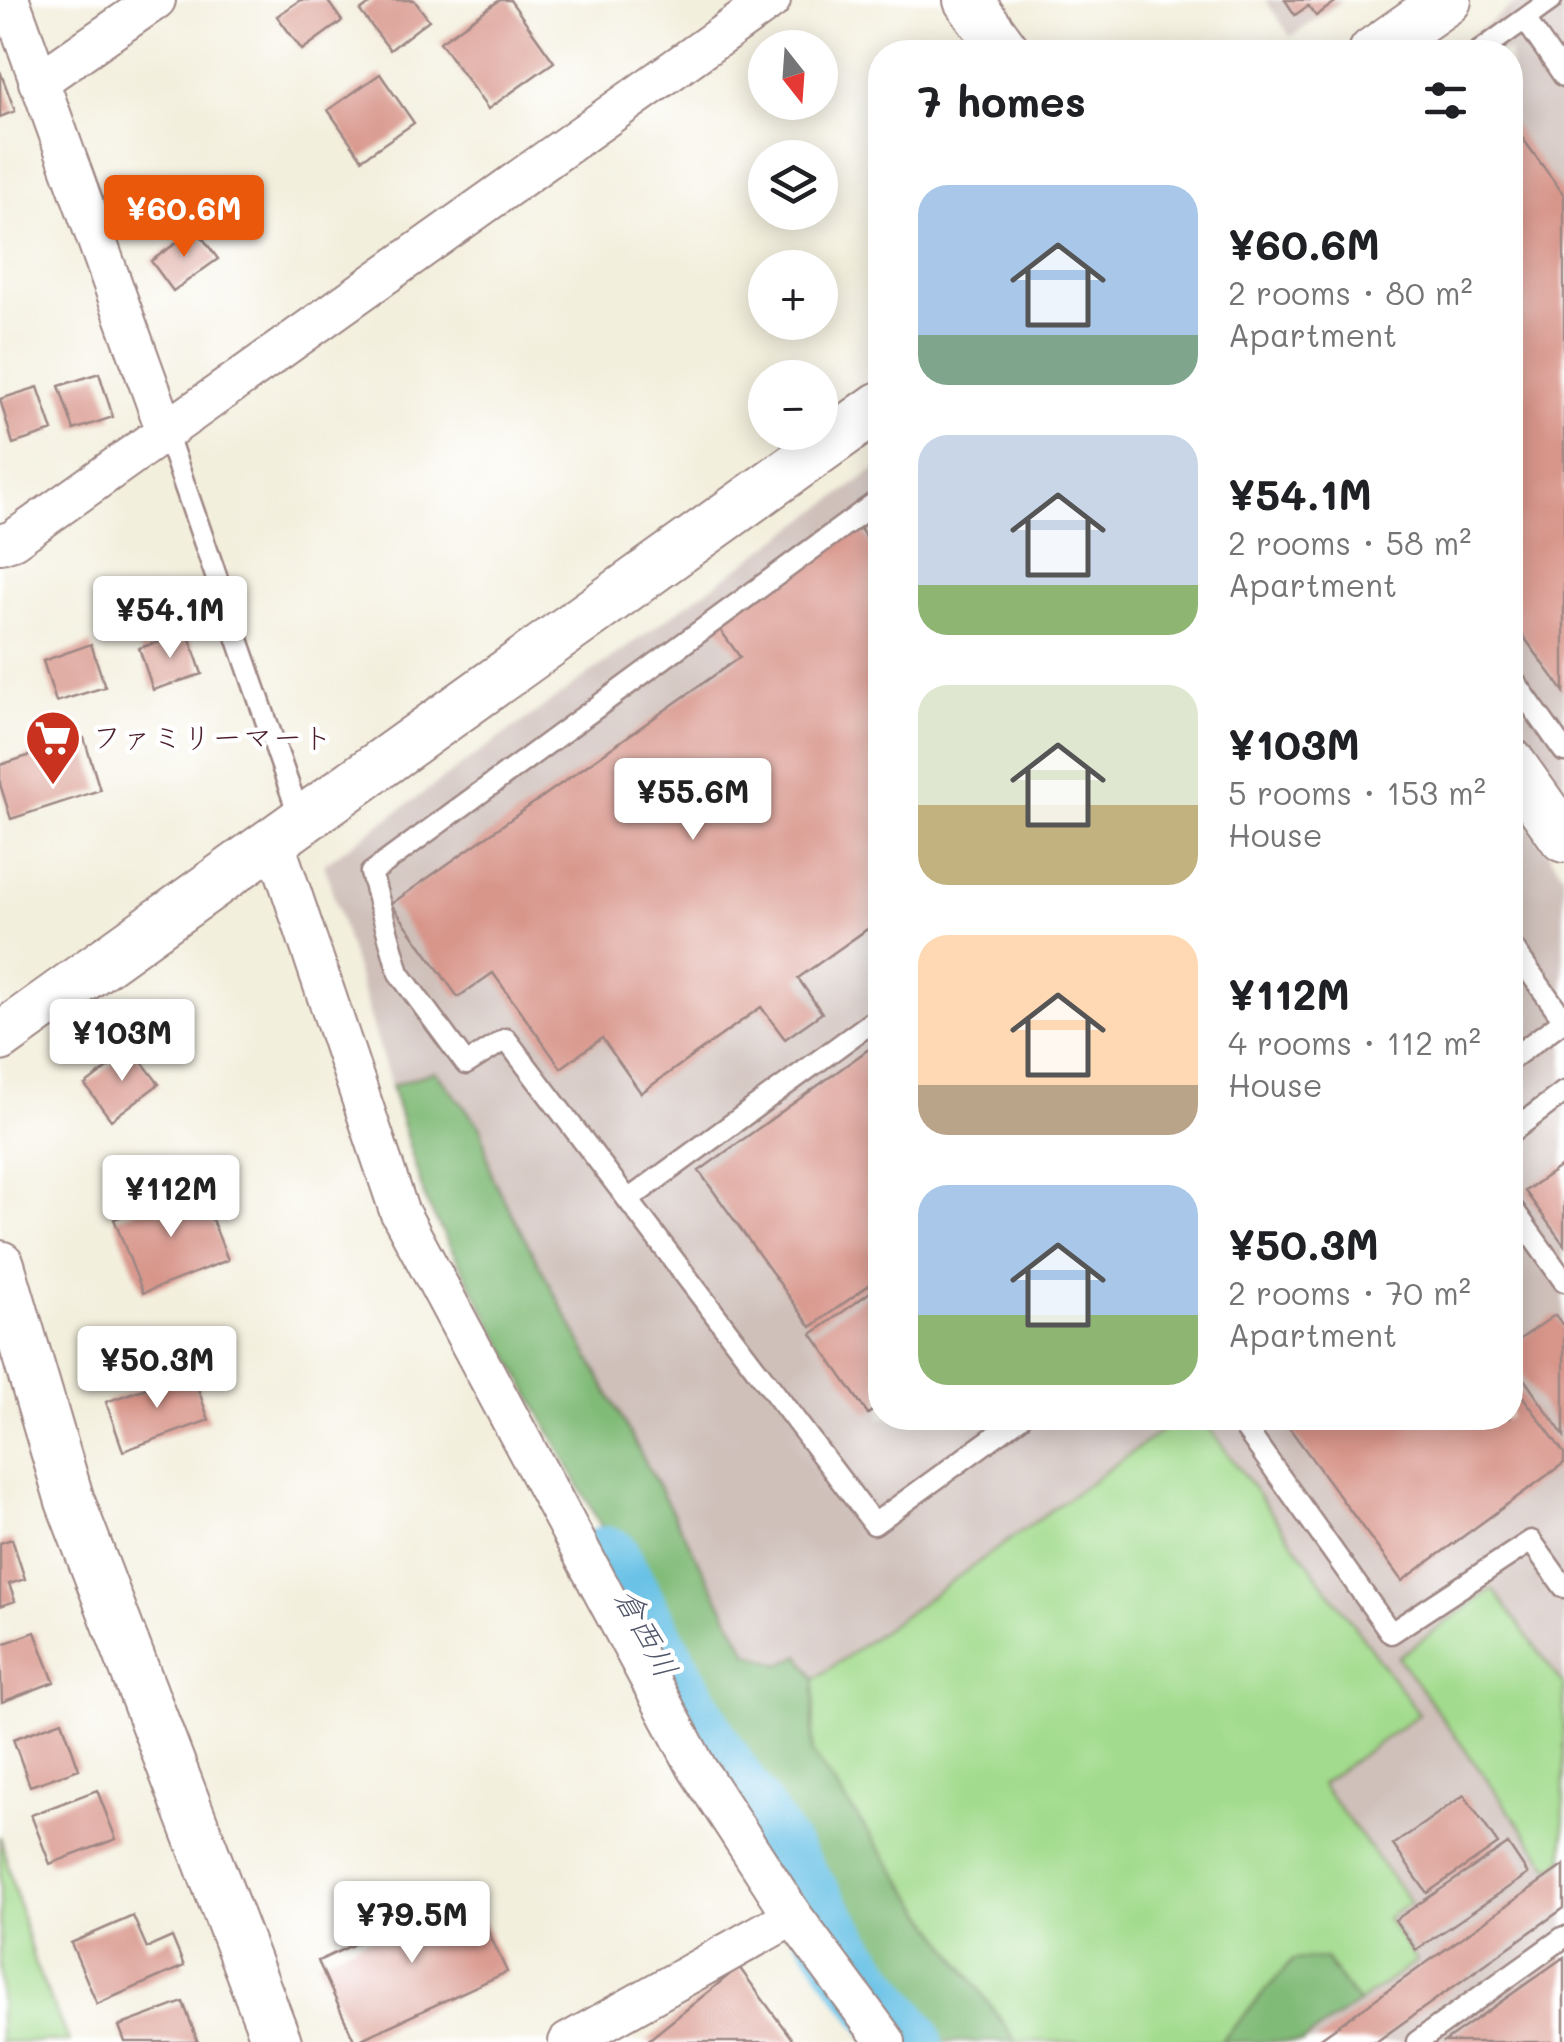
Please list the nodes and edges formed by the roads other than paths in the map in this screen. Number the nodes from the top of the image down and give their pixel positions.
1 (10, 0) edge
2 (156, 0) edge
3 (771, 0) edge
4 (968, 0) edge
5 (1446, 0) edge
6 (1551, 0) edge
7 (1525, 19) junction
8 (997, 40) edge
9 (1390, 40) edge
10 (1495, 40) edge
11 (1564, 76) edge
12 (38, 82) junction
13 (868, 415) edge
14 (165, 430) junction
15 (868, 508) edge
16 (0, 544) edge
17 (1523, 692) edge
18 (1564, 750) edge
19 (1523, 780) edge
20 (288, 830) junction
21 (1564, 838) edge
22 (1523, 962) edge
23 (868, 1025) edge
24 (0, 1036) edge
25 (1523, 1050) edge
26 (1564, 1092) edge
27 (1523, 1122) edge
28 (628, 1200) junction
29 (1523, 1222) edge
30 (0, 1266) edge
31 (1564, 1280) edge
32 (1003, 1430) edge
33 (1247, 1430) edge
34 (1564, 1587) edge
35 (793, 1916) junction
36 (1564, 1937) edge
37 (277, 2042) edge
38 (568, 2042) edge
39 (886, 2042) edge
40 (1417, 2042) edge

1 - 12 street
2 - 12 street
3 - 14 street
4 - 8 street
5 - 9 street
6 - 7 lane
7 - 10 lane
7 - 11 lane
12 - 14 street
13 - 20 street
14 - 16 street
14 - 20 lane
15 - 28 lane
17 - 18 lane
19 - 21 street
20 - 24 street
20 - 35 street
22 - 25 lane
23 - 28 lane
26 - 27 lane
28 - 32 lane
29 - 31 lane
30 - 37 street
33 - 34 lane
35 - 38 street
35 - 39 street
36 - 40 lane

